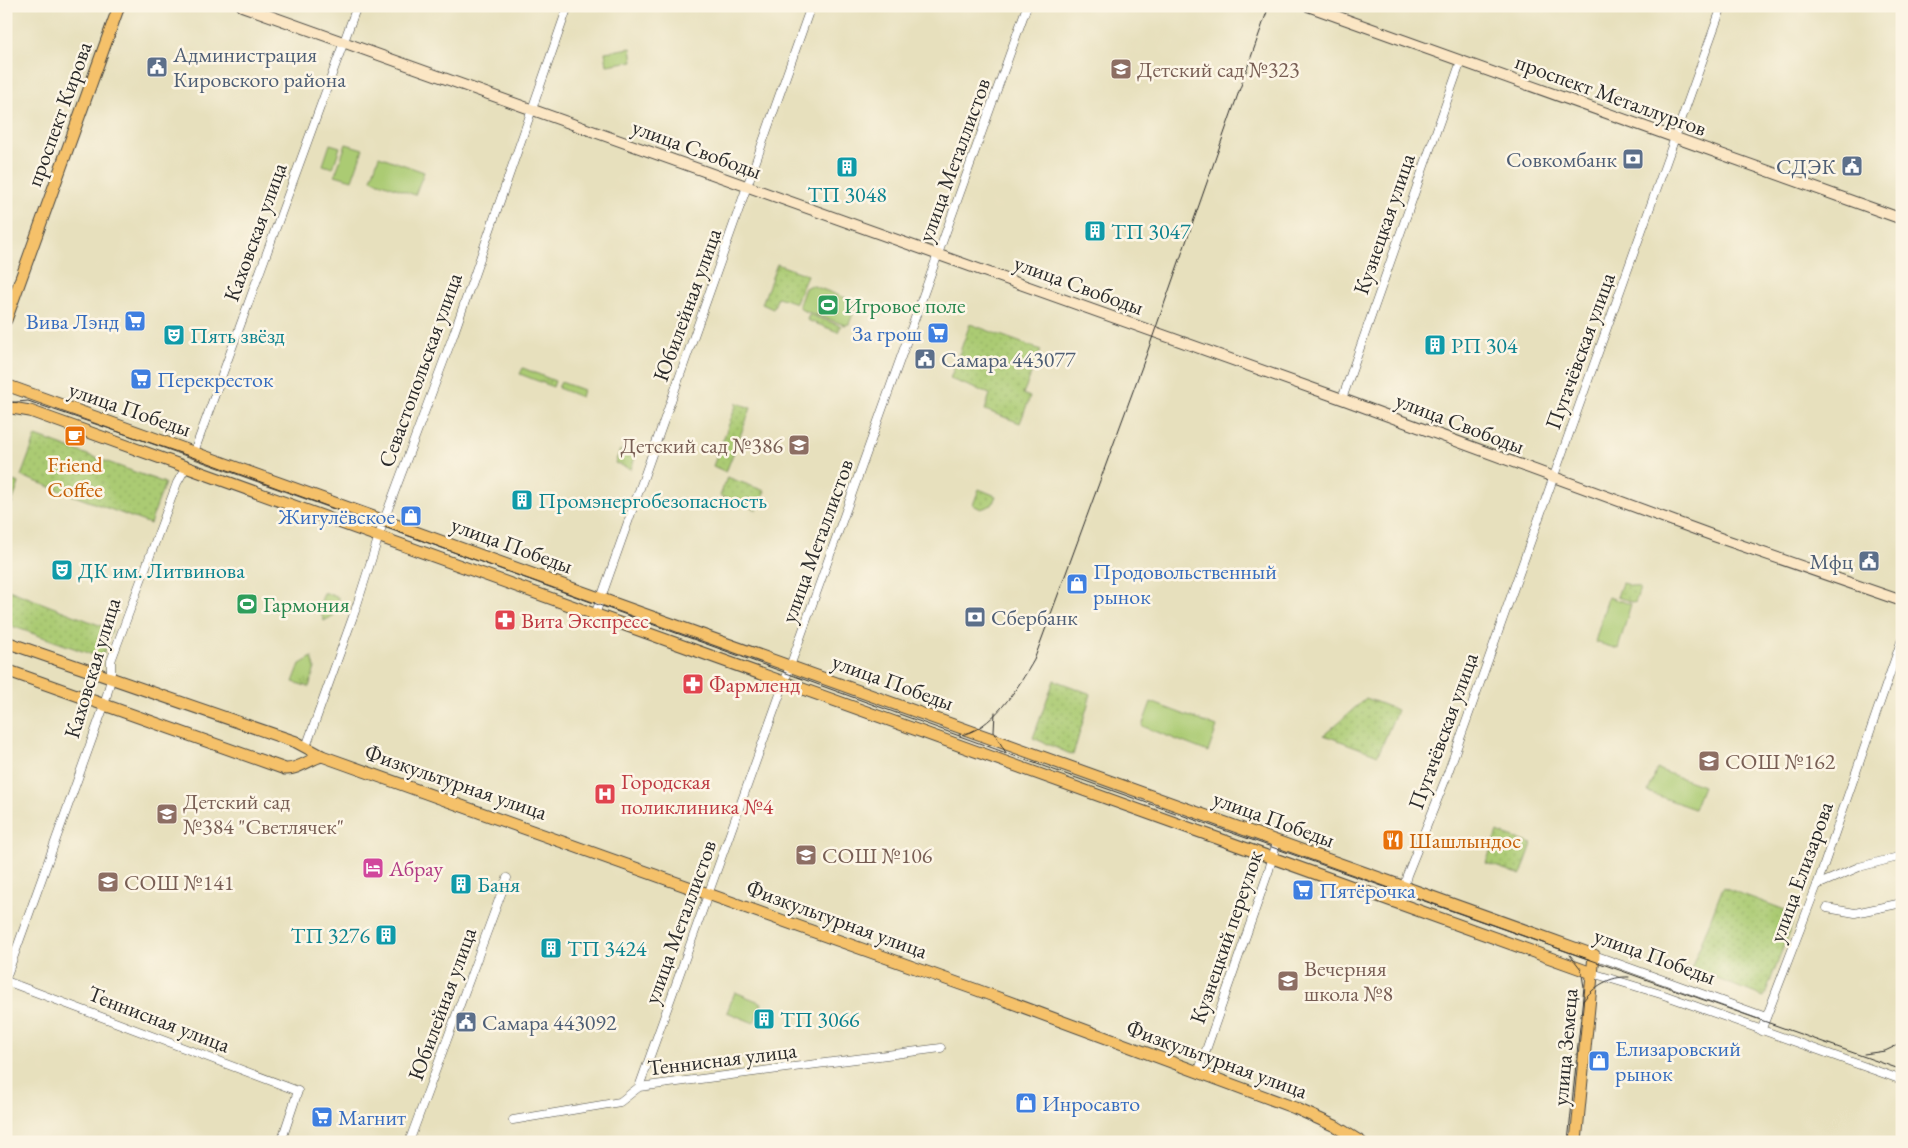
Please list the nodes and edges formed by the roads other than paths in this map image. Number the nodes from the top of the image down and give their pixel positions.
1 (119, 6) edge
2 (242, 6) edge
3 (357, 6) edge
4 (568, 6) edge
5 (811, 6) edge
6 (1027, 6) edge
7 (1308, 6) edge
8 (1722, 6) edge
9 (345, 43) junction
10 (1461, 61) junction
11 (532, 110) junction
12 (1675, 138) junction
13 (748, 187) junction
14 (1902, 219) edge
15 (938, 255) junction
16 (6, 320) edge
17 (6, 385) edge
18 (1342, 399) junction
19 (6, 407) edge
20 (194, 452) junction
21 (186, 467) junction
22 (1553, 478) junction
23 (384, 520) junction
24 (379, 536) junction
25 (600, 598) junction
26 (1902, 601) edge
27 (595, 615) junction
28 (1902, 639) edge
29 (6, 642) edge
30 (790, 666) junction
31 (6, 670) edge
32 (111, 679) junction
33 (785, 682) junction
34 (104, 706) junction
35 (301, 744) junction
36 (322, 756) junction
37 (300, 765) junction
38 (1277, 841) junction
39 (1902, 856) edge
40 (1273, 858) junction
41 (507, 878) dead end
42 (1817, 884) junction
43 (1405, 887) junction
44 (709, 894) junction
45 (1902, 903) edge
46 (1400, 904) junction
47 (1826, 908) dead end
48 (1594, 955) junction
49 (1592, 973) junction
50 (6, 978) edge
51 (6, 982) edge
52 (1766, 1017) junction
53 (1761, 1031) junction
54 (941, 1048) dead end
55 (1198, 1073) junction
56 (1902, 1080) edge
57 (639, 1087) junction
58 (513, 1120) dead end
59 (281, 1142) edge
60 (409, 1142) edge
61 (1361, 1142) edge
62 (1576, 1142) edge

1 - 16 main road, проспект Кирова
2 - 9 street, улица Свободы
3 - 9 street, Каховская улица
4 - 11 street, Севастопольская улица
5 - 13 street, Юбилейная улица
6 - 15 street, улица Металлистов
7 - 10 street, проспект Металлургов
8 - 12 street, Пугачёвская улица
9 - 11 street, улица Свободы
9 - 20 street, Каховская улица
10 - 12 street, проспект Металлургов
10 - 18 street, Кузнецкая улица
11 - 13 street, улица Свободы
11 - 23 street, Севастопольская улица
12 - 14 street, проспект Металлургов
12 - 22 street, Пугачёвская улица
13 - 15 street, улица Свободы
13 - 25 street, Юбилейная улица
15 - 18 street, улица Свободы
15 - 30 street, улица Металлистов
17 - 20 main road, улица Победы
18 - 22 street, улица Свободы
19 - 21 main road, улица Победы
20 - 21 main road, Каховская улица
20 - 23 main road, улица Победы
21 - 24 main road, улица Победы
21 - 32 street, Каховская улица
22 - 26 street, улица Свободы
22 - 43 street, Пугачёвская улица
23 - 24 street, Севастопольская улица
23 - 25 main road, улица Победы
24 - 27 main road, улица Победы
24 - 35 street, Севастопольская улица
25 - 27 street, Юбилейная улица
25 - 30 main road, улица Победы
27 - 33 main road, улица Победы
28 - 42 street, улица Елизарова
29 - 32 main road, Физкультурная улица
30 - 33 street, улица Металлистов
30 - 38 main road, улица Победы
31 - 34 main road
32 - 34 street, Каховская улица
32 - 35 main road, Физкультурная улица
33 - 40 main road, улица Победы
33 - 44 street, улица Металлистов
34 - 37 main road
34 - 50 street, Каховская улица
35 - 36 main road, Физкультурная улица
35 - 37 main road
36 - 37 main road
36 - 44 main road, Физкультурная улица
38 - 40 street, Кузнецкий переулок
38 - 43 main road, улица Победы
39 - 42 street
40 - 46 main road, улица Победы
40 - 55 street, Кузнецкий переулок
41 - 60 street, Юбилейная улица
42 - 52 street, улица Елизарова
43 - 46 street, Пугачёвская улица
43 - 48 main road, улица Победы
44 - 55 main road, Физкультурная улица
44 - 57 street, улица Металлистов
45 - 47 street
46 - 49 main road, улица Победы
48 - 49 main road, улица Земеца
48 - 52 street, улица Победы
49 - 53 street, улица Победы
49 - 62 main road, улица Земеца
51 - 59 street, Теннисная улица
52 - 53 street, улица Елизарова
53 - 56 street, улица Победы
54 - 57 street, Теннисная улица
55 - 61 main road, Физкультурная улица
57 - 58 street, Теннисная улица

